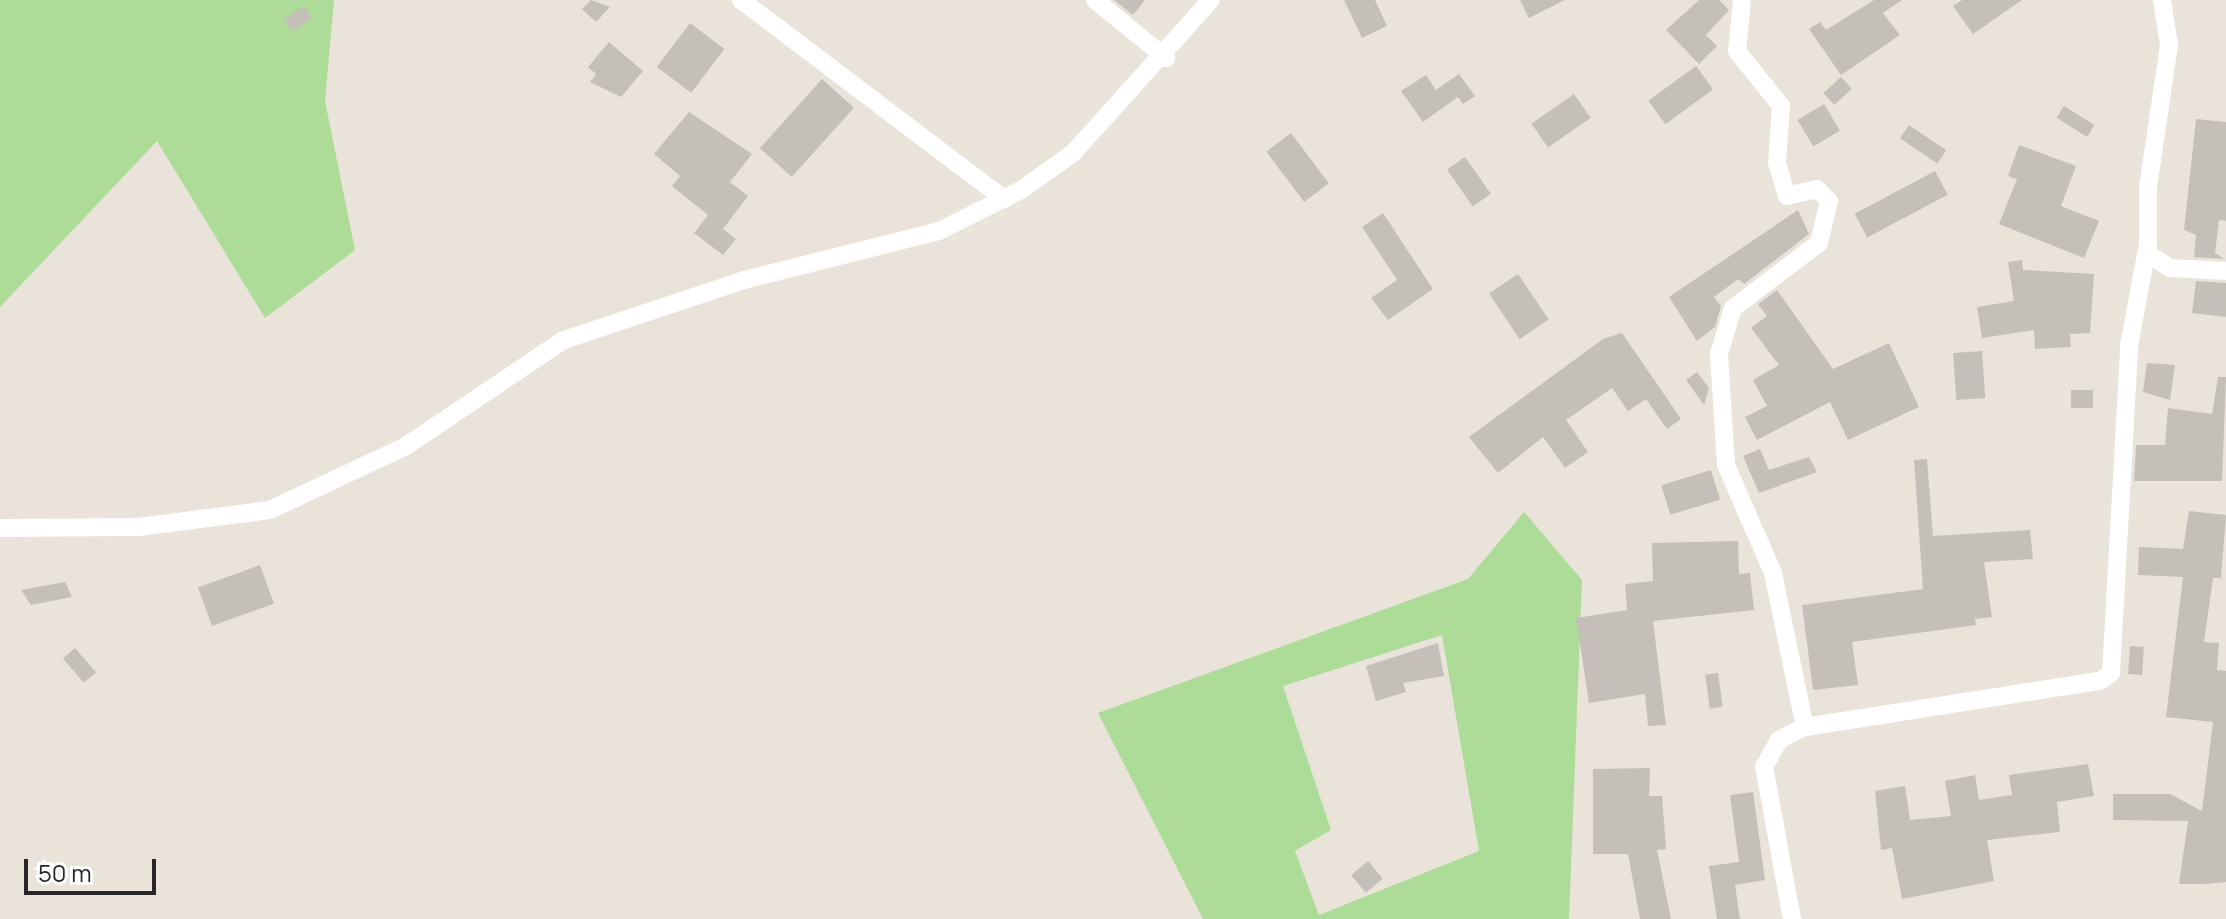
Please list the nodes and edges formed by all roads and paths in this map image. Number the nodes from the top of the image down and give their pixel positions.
1 (741, 0) edge
2 (1095, 0) edge
3 (1211, 0) edge
4 (1742, 0) edge
5 (2162, 0) edge
6 (1166, 58) junction
7 (1004, 199) junction
8 (2147, 249) junction
9 (2226, 271) edge
10 (0, 528) edge
11 (1805, 727) junction
12 (1792, 919) edge

1 - 7 street
2 - 6 street
3 - 6 street
4 - 11 street
5 - 8 street
6 - 7 street
7 - 10 street
8 - 9 street
8 - 11 street
11 - 12 street

